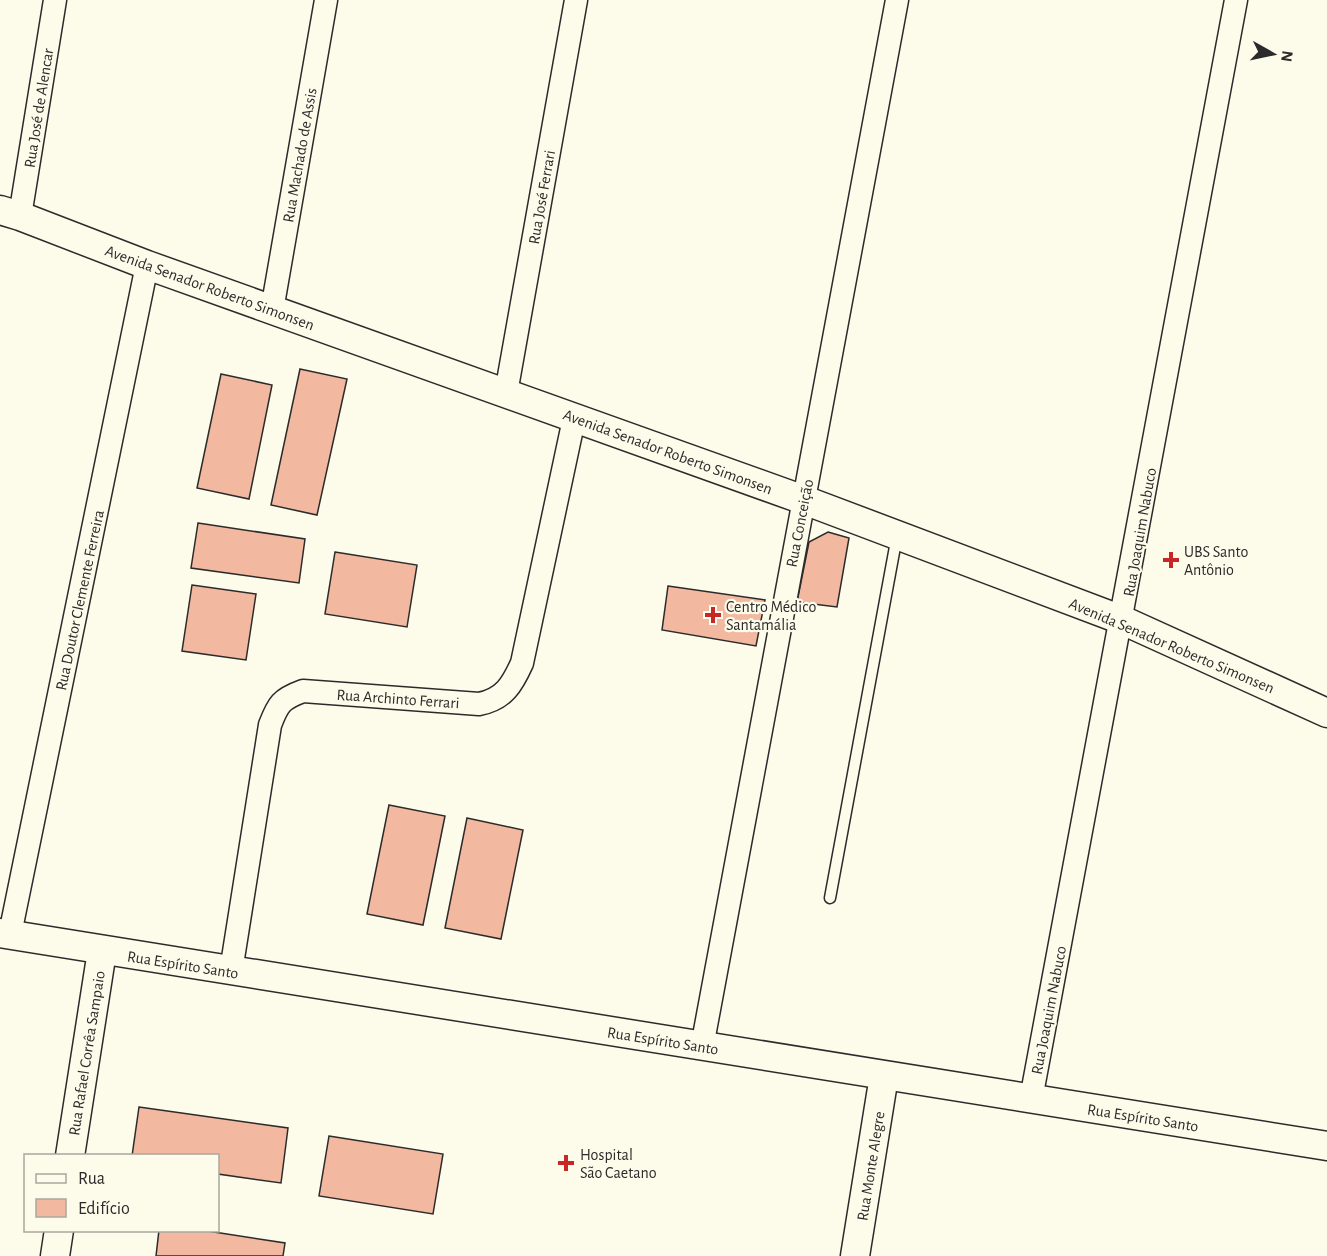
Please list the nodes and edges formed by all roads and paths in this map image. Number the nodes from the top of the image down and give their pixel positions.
1 (55, 0) edge
2 (326, 0) edge
3 (576, 0) edge
4 (897, 0) edge
5 (1236, 0) edge
6 (10, 213) edge
7 (147, 265) junction
8 (272, 310) junction
9 (506, 393) junction
10 (574, 418) junction
11 (804, 500) junction
12 (897, 536) junction
13 (1122, 620) junction
14 (1327, 713) edge
15 (830, 898) dead end
16 (5, 934) edge
17 (102, 951) junction
18 (231, 971) junction
19 (702, 1047) junction
20 (884, 1076) junction
21 (1031, 1099) junction
22 (1327, 1146) edge
23 (70, 1154) edge
24 (59, 1232) edge
25 (55, 1256) edge
26 (855, 1256) edge

1 - 6 street, Rua José de Alencar
2 - 8 street, Rua Machado de Assis
3 - 9 street, Rua José Ferrari
4 - 11 street, Rua Conceição
5 - 13 street, Rua Joaquim Nabuco
6 - 7 street, Avenida Senador Roberto Simonsen
7 - 8 street, Avenida Senador Roberto Simonsen
7 - 16 street, Rua Doutor Clemente Ferreira
8 - 9 street, Avenida Senador Roberto Simonsen
9 - 10 street, Avenida Senador Roberto Simonsen
10 - 11 street, Avenida Senador Roberto Simonsen
10 - 18 street, Rua Archinto Ferrari
11 - 12 street, Avenida Senador Roberto Simonsen
11 - 19 street, Rua Conceição
12 - 13 street, Avenida Senador Roberto Simonsen
12 - 15 lane
13 - 14 street, Avenida Senador Roberto Simonsen
13 - 21 street, Rua Joaquim Nabuco
16 - 17 street, Rua Espírito Santo
17 - 18 street, Rua Espírito Santo
17 - 23 street, Rua Rafael Corrêa Sampaio
18 - 19 street, Rua Espírito Santo
19 - 20 street, Rua Espírito Santo
20 - 21 street, Rua Espírito Santo
20 - 26 street, Rua Monte Alegre
21 - 22 street, Rua Espírito Santo
24 - 25 street

